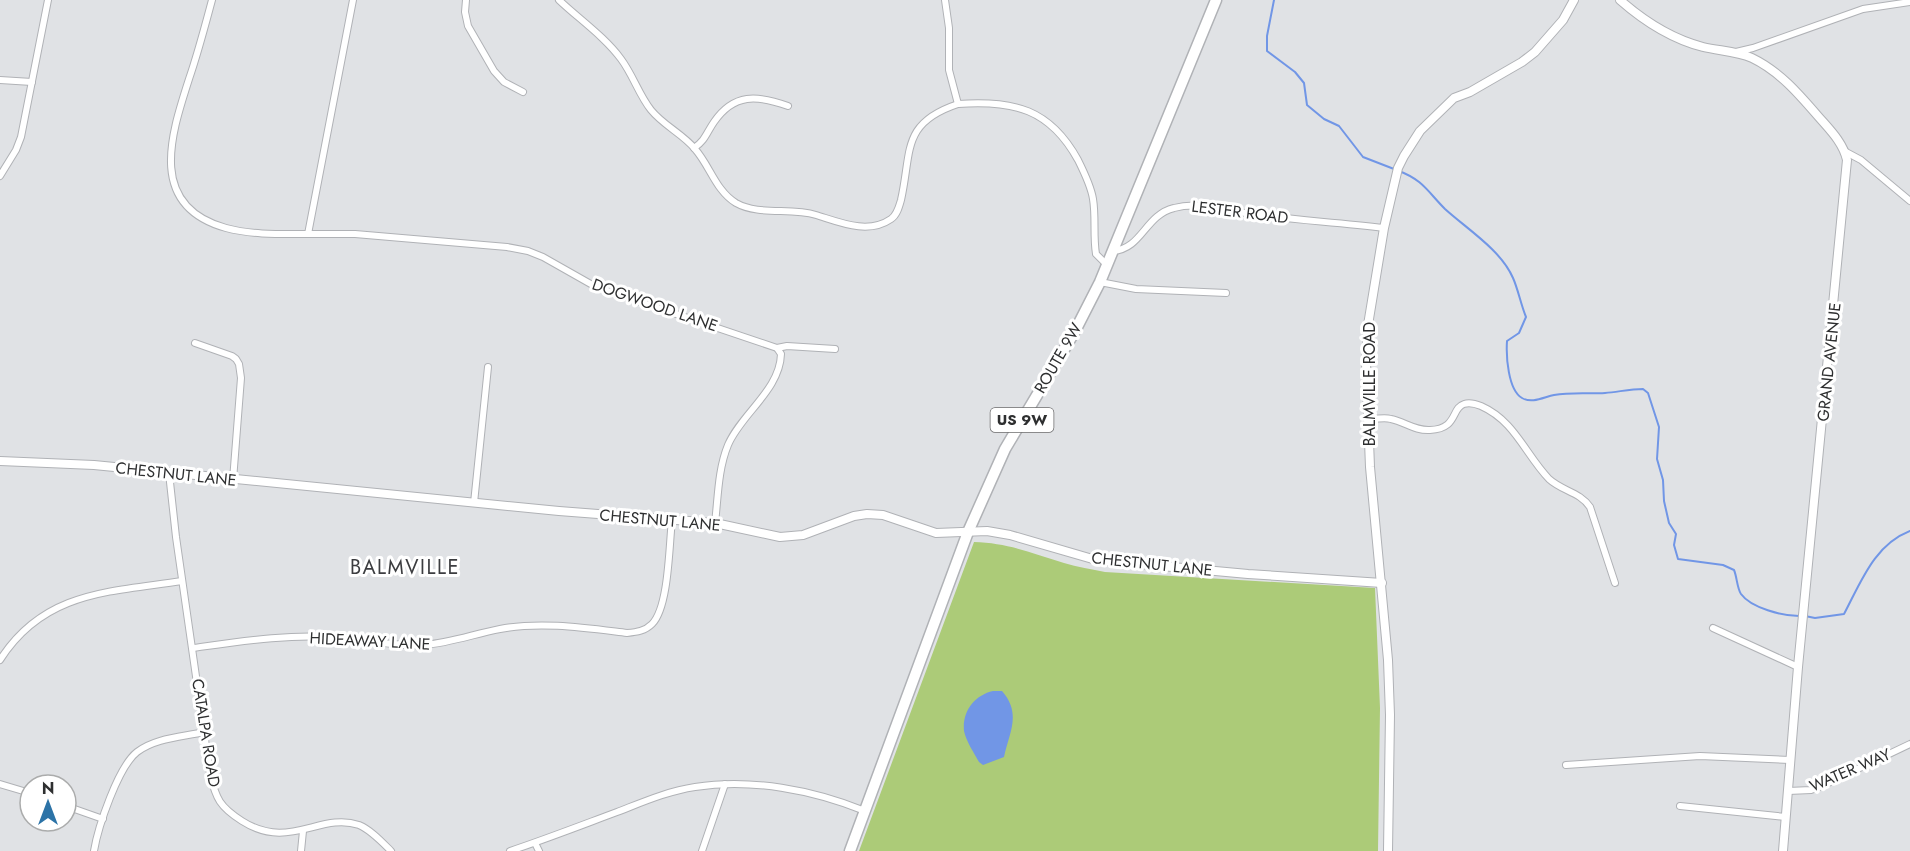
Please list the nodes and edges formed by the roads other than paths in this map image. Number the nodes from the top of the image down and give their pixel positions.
1 (48, 0) edge
2 (212, 0) edge
3 (353, 0) edge
4 (466, 0) edge
5 (559, 0) edge
6 (945, 0) edge
7 (1216, 0) edge
8 (1574, 0) edge
9 (1620, 0) edge
10 (1910, 2) edge
11 (1736, 52) junction
12 (0, 80) edge
13 (32, 82) junction
14 (524, 92) dead end
15 (958, 104) junction
16 (788, 106) dead end
17 (694, 148) junction
18 (1845, 152) junction
19 (0, 176) edge
20 (1910, 201) edge
21 (1384, 228) junction
22 (308, 234) junction
23 (1113, 251) junction
24 (1106, 264) junction
25 (1100, 282) junction
26 (1226, 293) dead end
27 (195, 343) dead end
28 (777, 348) junction
29 (835, 349) dead end
30 (488, 367) dead end
31 (1368, 420) junction
32 (0, 461) edge
33 (169, 473) junction
34 (233, 480) junction
35 (474, 503) junction
36 (672, 520) junction
37 (715, 524) junction
38 (968, 532) junction
39 (182, 581) junction
40 (1382, 583) junction
41 (1615, 583) dead end
42 (1713, 628) dead end
43 (193, 648) junction
44 (0, 660) edge
45 (1798, 667) junction
46 (204, 732) junction
47 (1910, 744) edge
48 (1790, 760) junction
49 (1566, 765) dead end
50 (0, 784) edge
51 (724, 784) junction
52 (18, 789) edge
53 (1788, 791) junction
54 (1680, 806) dead end
55 (78, 810) edge
56 (865, 811) junction
57 (1786, 817) junction
58 (103, 819) junction
59 (303, 831) junction
60 (535, 843) junction
61 (94, 851) edge
62 (301, 851) edge
63 (391, 851) edge
64 (510, 851) edge
65 (539, 851) edge
66 (702, 851) edge
67 (850, 851) edge
68 (1388, 851) edge
69 (1783, 851) edge

1 - 13 street
2 - 22 street, DOGWOOD LANE
3 - 22 street
4 - 14 street
5 - 17 street
6 - 15 street
7 - 23 highway, ROUTE 9W / US 9W
8 - 21 street, BALMVILLE ROAD
9 - 11 street
10 - 11 street
11 - 18 street
12 - 13 street
13 - 19 street
15 - 17 street
15 - 24 street
16 - 17 street
18 - 20 street
18 - 45 street, GRAND AVENUE
21 - 23 street, LESTER ROAD
21 - 31 street, BALMVILLE ROAD
22 - 28 street, DOGWOOD LANE
23 - 24 highway, ROUTE 9W / US 9W
24 - 25 highway, ROUTE 9W / US 9W
25 - 26 street
25 - 38 highway, ROUTE 9W / US 9W
27 - 34 street
28 - 29 street
28 - 37 street
30 - 35 street
31 - 40 street, BALMVILLE ROAD
31 - 41 street
32 - 33 street, CHESTNUT LANE
33 - 34 street, CHESTNUT LANE
33 - 39 street, CATALPA ROAD
34 - 35 street, CHESTNUT LANE
35 - 36 street, CHESTNUT LANE
36 - 37 street, CHESTNUT LANE
36 - 43 street, HIDEAWAY LANE
37 - 38 street, CHESTNUT LANE
38 - 40 street, CHESTNUT LANE
38 - 56 highway, ROUTE 9W / US 9W
39 - 43 street, CATALPA ROAD
39 - 44 street
40 - 68 street, BALMVILLE ROAD
42 - 45 street
43 - 46 street, CATALPA ROAD
45 - 48 street, GRAND AVENUE
46 - 58 street
46 - 59 street, CATALPA ROAD
47 - 53 street, WATER WAY
48 - 49 street
48 - 53 street, GRAND AVENUE
50 - 52 street
51 - 56 street
51 - 60 street
51 - 66 street
53 - 57 street, GRAND AVENUE
54 - 57 street
55 - 58 street
56 - 67 highway, ROUTE 9W / US 9W
57 - 69 street, GRAND AVENUE
58 - 61 street
59 - 62 street
59 - 63 street, CATALPA ROAD
60 - 64 street
60 - 65 street

